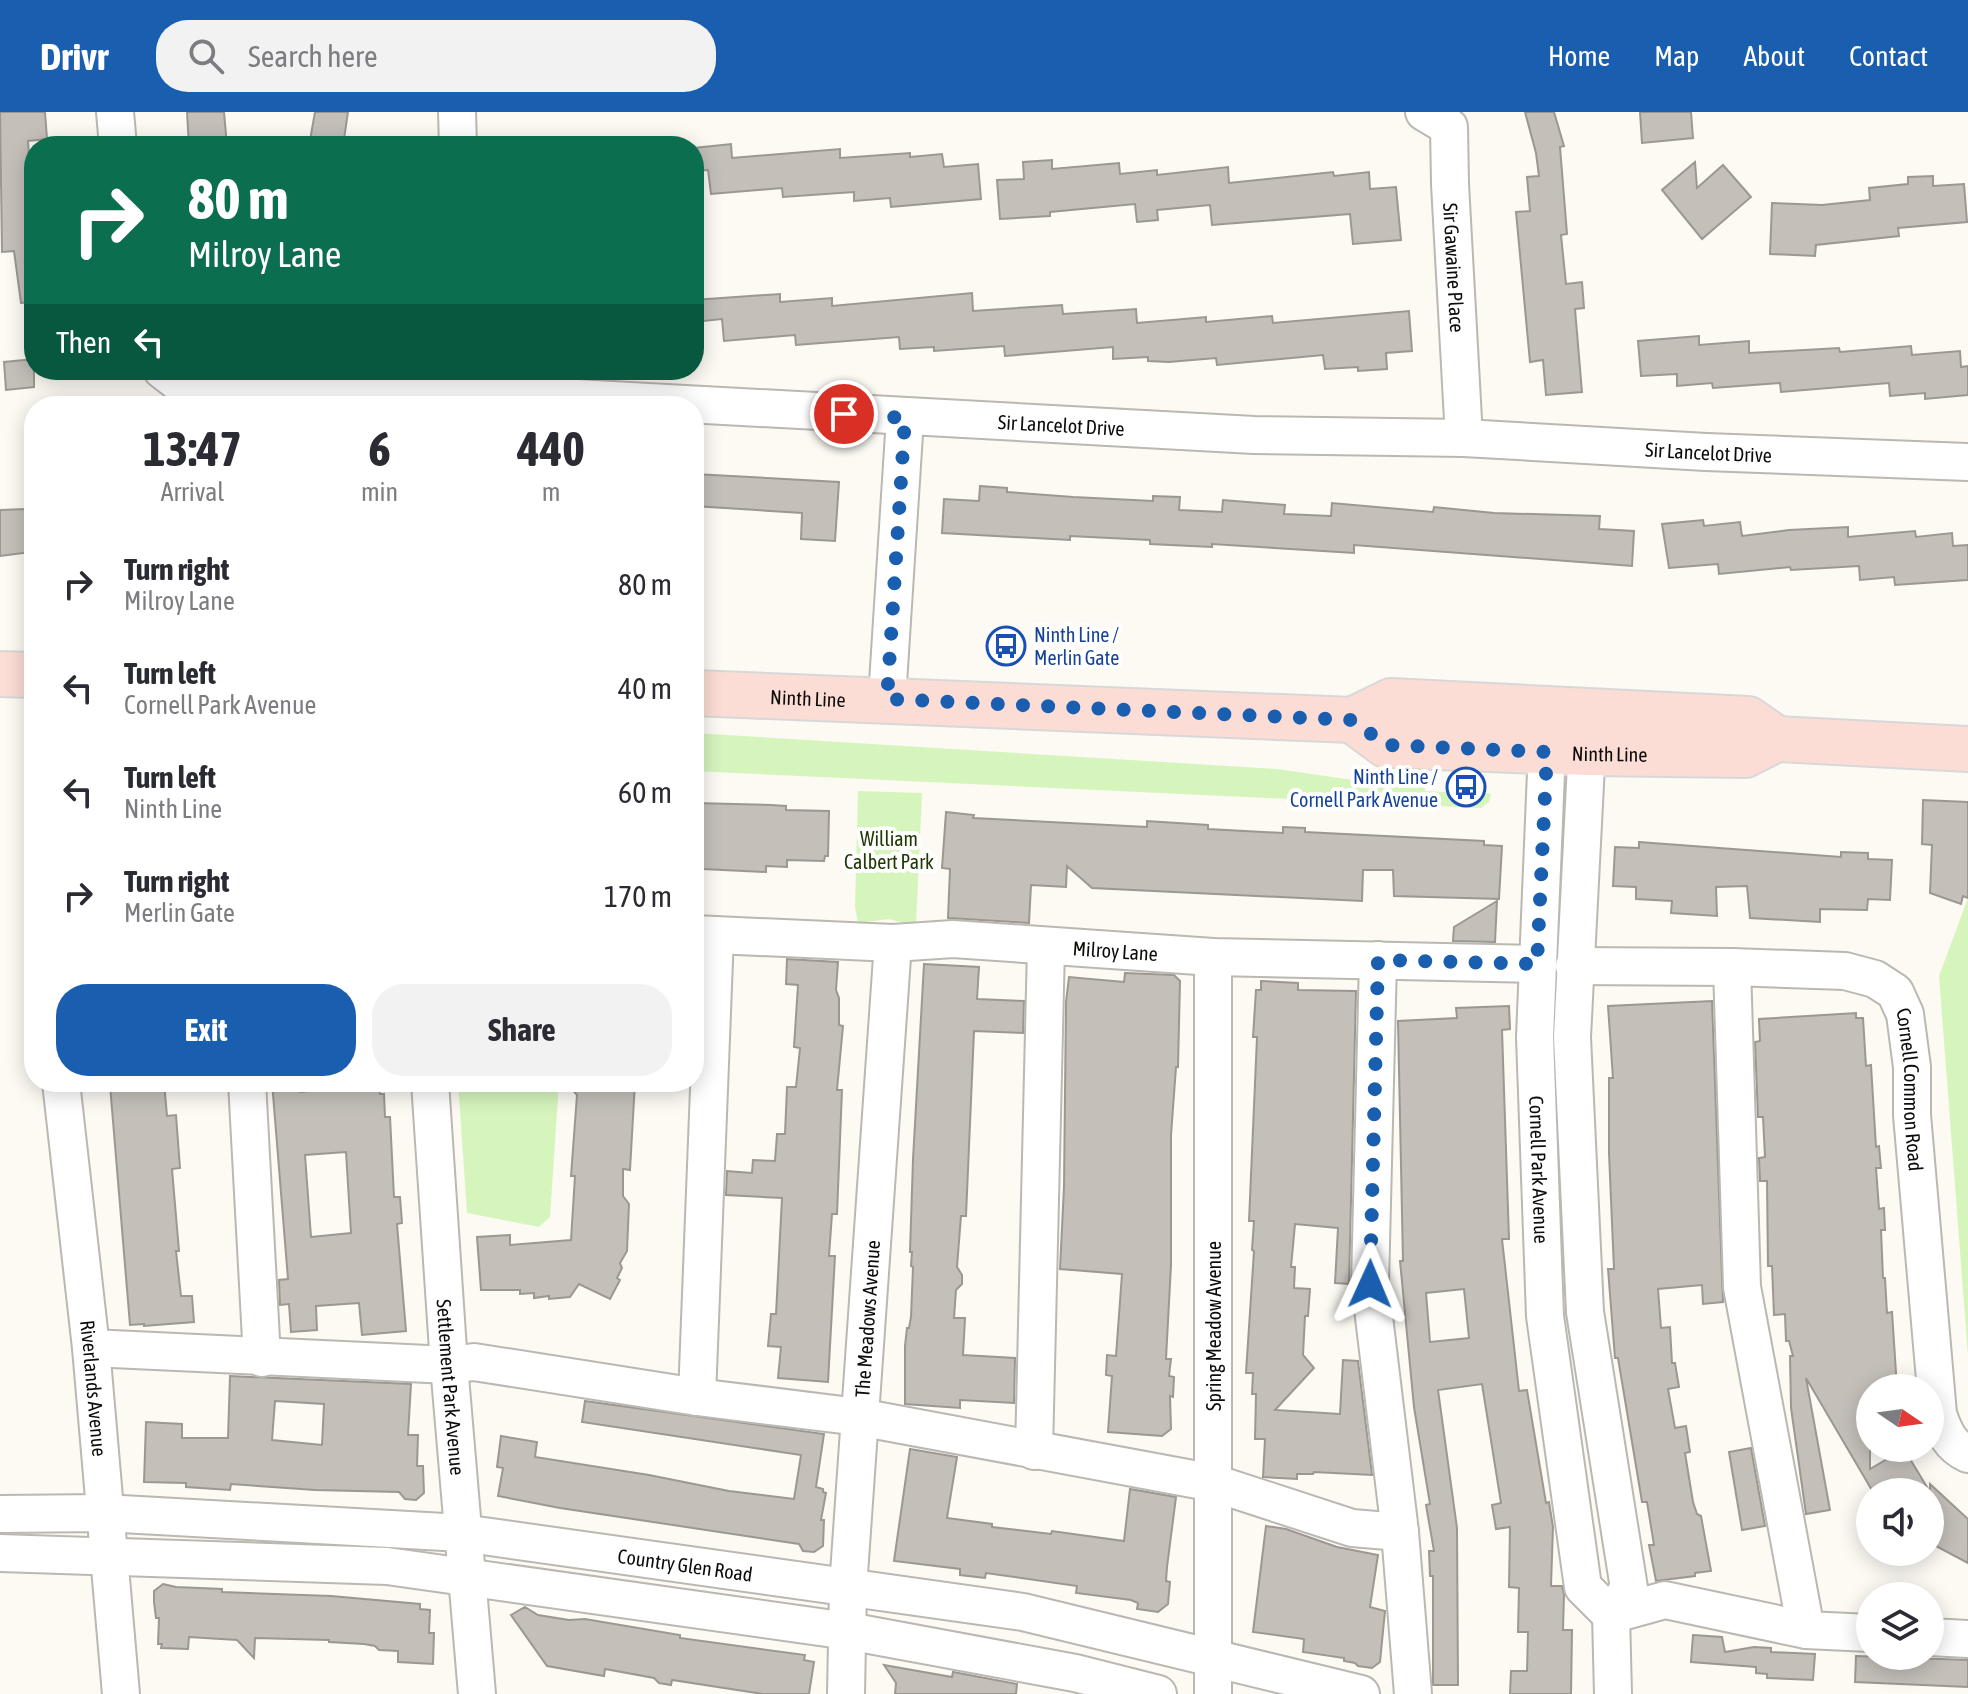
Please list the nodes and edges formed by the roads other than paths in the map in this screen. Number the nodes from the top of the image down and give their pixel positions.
1 (115, 112) edge
2 (457, 112) edge
3 (1424, 112) edge
4 (117, 136) edge
5 (458, 136) edge
6 (175, 380) edge
7 (471, 381) edge
8 (647, 396) edge
9 (704, 401) edge
10 (905, 418) junction
11 (1464, 438) junction
12 (1968, 462) edge
13 (0, 674) edge
14 (24, 675) edge
15 (704, 693) edge
16 (887, 699) junction
17 (1568, 732) junction
18 (1968, 749) edge
19 (704, 935) edge
20 (893, 943) junction
21 (1046, 947) junction
22 (1213, 957) junction
23 (1378, 960) junction
24 (1537, 964) junction
25 (1574, 966) junction
26 (1732, 967) junction
27 (62, 1092) edge
28 (248, 1092) edge
29 (431, 1092) edge
30 (702, 1092) edge
31 (91, 1348) junction
32 (262, 1358) junction
33 (449, 1365) junction
34 (697, 1397) junction
35 (859, 1417) junction
36 (1034, 1451) junction
37 (1968, 1454) edge
38 (1214, 1483) junction
39 (104, 1513) junction
40 (0, 1514) edge
41 (1400, 1532) junction
42 (462, 1533) junction
43 (0, 1553) edge
44 (109, 1555) junction
45 (467, 1578) junction
46 (848, 1588) junction
47 (1611, 1615) junction
48 (1806, 1630) junction
49 (848, 1631) junction
50 (1856, 1632) edge
51 (1944, 1638) edge
52 (1968, 1639) edge
53 (1213, 1657) junction
54 (121, 1694) edge
55 (477, 1694) edge
56 (846, 1694) edge
57 (1158, 1694) edge
58 (1213, 1694) edge
59 (1361, 1694) edge
60 (1413, 1694) edge
61 (1613, 1694) edge

1 - 4 street
2 - 5 street
3 - 11 street, Sir Gawaine Place
6 - 7 street, Sir Lancelot Drive
7 - 8 street, Sir Lancelot Drive
9 - 10 street, Sir Lancelot Drive
10 - 11 street, Sir Lancelot Drive
10 - 16 street
11 - 12 street, Sir Lancelot Drive
13 - 14 main road
15 - 16 main road, Ninth Line
16 - 17 main road, Ninth Line
17 - 18 main road, Ninth Line
17 - 24 street, Cornell Park Avenue
17 - 25 street, Cornell Park Avenue
19 - 20 street, Milroy Lane
20 - 21 street, Milroy Lane
20 - 35 street, The Meadows Avenue
21 - 22 street, Milroy Lane
21 - 36 street
22 - 23 street, Milroy Lane
22 - 38 street, Spring Meadow Avenue
23 - 24 street, Milroy Lane
23 - 41 street
24 - 47 street, Cornell Park Avenue
25 - 26 street, Cornell Common Road
25 - 47 street, Cornell Park Avenue
26 - 37 street, Cornell Common Road
26 - 48 street
27 - 31 street, Riverlands Avenue
28 - 32 street
29 - 33 street, Settlement Park Avenue
30 - 34 street
31 - 32 street
31 - 39 street, Riverlands Avenue
32 - 33 street
33 - 34 street
33 - 42 street, Settlement Park Avenue
34 - 35 street
35 - 36 street
35 - 46 street, The Meadows Avenue
36 - 38 street
38 - 41 street
38 - 53 street, Spring Meadow Avenue
39 - 40 street, Country Glen Road
39 - 42 street, Country Glen Road
39 - 44 street, Riverlands Avenue
41 - 60 street
42 - 45 street, Settlement Park Avenue
42 - 46 street, Country Glen Road
43 - 44 street
44 - 45 street
44 - 54 street, Riverlands Avenue
45 - 49 street
45 - 55 street, Settlement Park Avenue
46 - 49 street, The Meadows Avenue
46 - 53 street, Country Glen Road
47 - 48 street
47 - 61 street, Cornell Park Avenue
48 - 50 street
49 - 56 street, The Meadows Avenue
49 - 57 street
51 - 52 street
53 - 58 street, Spring Meadow Avenue
53 - 59 street, Country Glen Road

